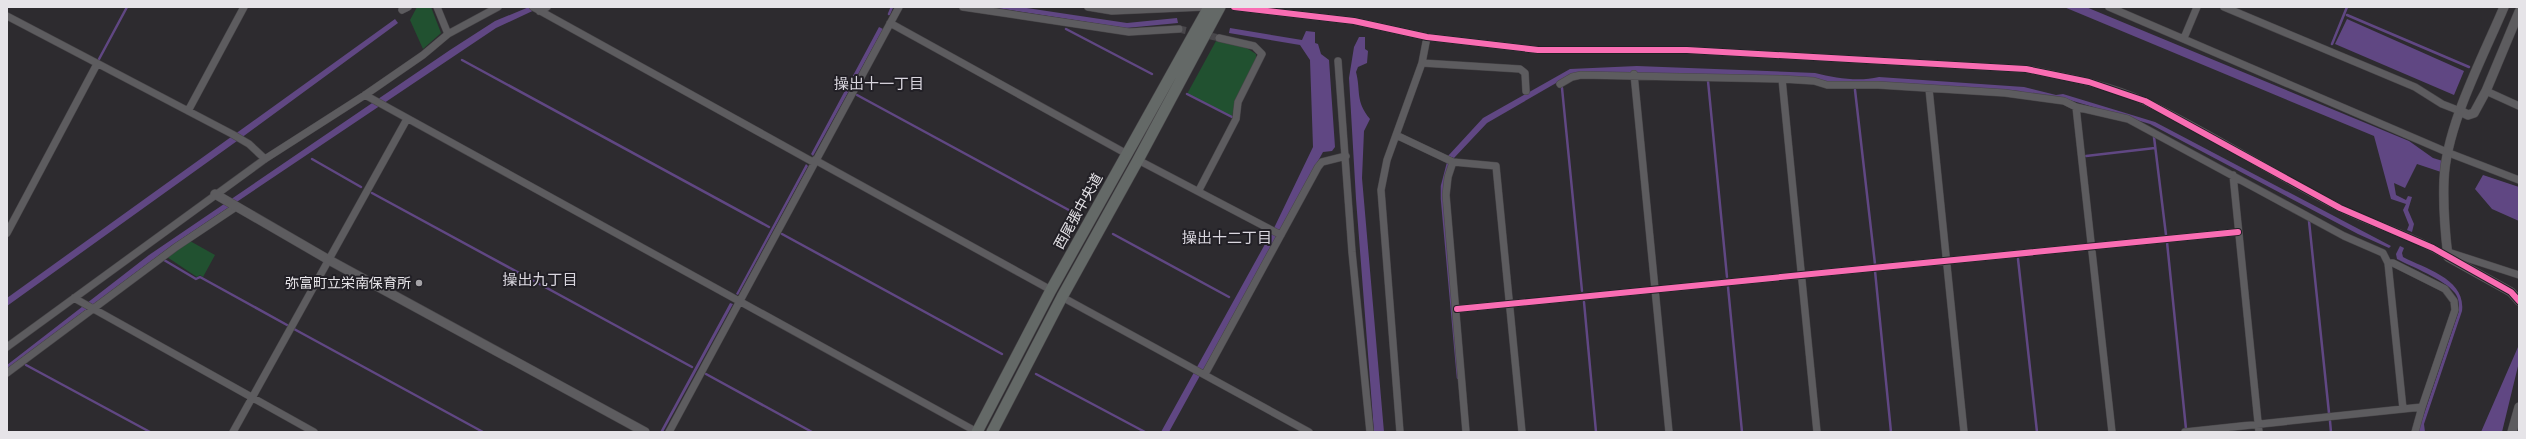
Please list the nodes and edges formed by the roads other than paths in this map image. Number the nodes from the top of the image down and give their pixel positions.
1 (244, 7) edge
2 (436, 7) edge
3 (547, 7) edge
4 (899, 7) edge
5 (963, 7) edge
6 (1088, 7) edge
7 (1204, 7) edge
8 (1209, 7) edge
9 (1220, 7) edge
10 (1234, 7) edge
11 (2109, 7) edge
12 (2197, 7) edge
13 (2224, 7) edge
14 (2504, 7) edge
15 (495, 8) edge
16 (1152, 8) edge
17 (536, 9) edge
18 (2519, 12) edge
19 (7, 16) edge
20 (890, 23) junction
21 (1179, 29) tunnel mouth
22 (448, 34) junction
23 (1427, 37) junction
24 (1219, 38) tunnel mouth
25 (2184, 38) junction
26 (1338, 61) dead end
27 (1422, 63) junction
28 (97, 64) junction
29 (1634, 74) junction
30 (1782, 79) junction
31 (1560, 84) dead end
32 (1929, 89) junction
33 (1526, 91) dead end
34 (2486, 91) junction
35 (365, 95) junction
36 (2519, 106) edge
37 (2076, 107) junction
38 (188, 111) junction
39 (2460, 112) junction
40 (407, 119) junction
41 (1396, 135) junction
42 (1127, 154) junction
43 (1346, 156) junction
44 (2448, 156) junction
45 (265, 158) junction
46 (1138, 160) junction
47 (814, 161) junction
48 (1453, 162) junction
49 (2233, 175) junction
50 (2519, 180) edge
51 (1199, 190) junction
52 (215, 194) junction
53 (236, 207) junction
54 (2238, 232) junction
55 (7, 234) edge
56 (1280, 235) junction
57 (2092, 245) junction
58 (2448, 254) junction
59 (329, 260) junction
60 (1947, 260) junction
61 (2388, 263) junction
62 (1801, 275) junction
63 (2519, 275) edge
64 (1051, 290) junction
65 (1655, 290) junction
66 (1062, 296) junction
67 (74, 298) junction
68 (739, 301) junction
69 (2519, 301) edge
70 (1510, 304) junction
71 (92, 309) junction
72 (1457, 309) junction
73 (7, 347) edge
74 (7, 373) edge
75 (1205, 374) junction
76 (252, 398) junction
77 (2422, 407) junction
78 (2519, 408) edge
79 (2403, 409) junction
80 (2258, 428) edge
81 (233, 432) edge
82 (314, 432) edge
83 (645, 432) edge
84 (669, 432) edge
85 (977, 432) edge
86 (992, 432) edge
87 (1309, 432) edge
88 (1370, 432) edge
89 (1400, 432) edge
90 (1466, 432) edge
91 (1522, 432) edge
92 (1669, 432) edge
93 (1817, 432) edge
94 (1964, 432) edge
95 (2112, 432) edge
96 (2185, 432) edge
97 (2415, 432) edge
98 (2512, 432) edge

1 - 38 street
2 - 22 street
3 - 17 street
4 - 20 street
5 - 21 street
6 - 16 street
7 - 16 street
8 - 42 main road, 西尾張中央道
9 - 46 main road, 西尾張中央道
10 - 23 street
11 - 25 street
12 - 25 street
13 - 39 street
14 - 39 street
15 - 22 street
17 - 47 street
18 - 34 street
19 - 28 street
20 - 42 street
20 - 47 street
22 - 35 street
23 - 27 street
23 - 58 street
24 - 51 street
25 - 44 street
26 - 43 street
27 - 33 street
27 - 41 street
28 - 38 street
28 - 55 street
29 - 30 street
29 - 31 street
29 - 65 street
30 - 32 street
30 - 62 street
32 - 37 street
32 - 60 street
34 - 36 street
34 - 39 street
35 - 40 street
35 - 45 street
37 - 49 street
37 - 57 street
38 - 45 street
39 - 44 street
40 - 59 street
40 - 68 street
41 - 48 street
41 - 89 street
42 - 64 main road, 西尾張中央道
43 - 56 street
43 - 88 street
44 - 50 street
44 - 58 street
45 - 52 street
46 - 51 street
46 - 66 main road, 西尾張中央道
47 - 64 street
47 - 68 street
48 - 70 street
48 - 72 street
49 - 54 street
49 - 61 street
51 - 56 street
52 - 53 street
52 - 67 street
53 - 59 street
53 - 71 street
54 - 57 street
54 - 80 street
56 - 75 street
57 - 60 street
57 - 95 street
58 - 63 street
58 - 69 street
59 - 76 street
59 - 83 street
60 - 62 street
60 - 94 street
61 - 77 street
61 - 79 street
62 - 65 street
62 - 93 street
64 - 85 main road, 西尾張中央道
65 - 70 street
65 - 92 street
66 - 75 street
66 - 86 main road, 西尾張中央道
67 - 71 street
67 - 73 street
68 - 84 street
68 - 85 street
70 - 72 street
70 - 91 street
71 - 74 street
71 - 76 street
72 - 90 street
75 - 87 street
76 - 81 street
76 - 82 street
77 - 79 street
77 - 97 street
78 - 98 street
79 - 80 street
80 - 96 street

